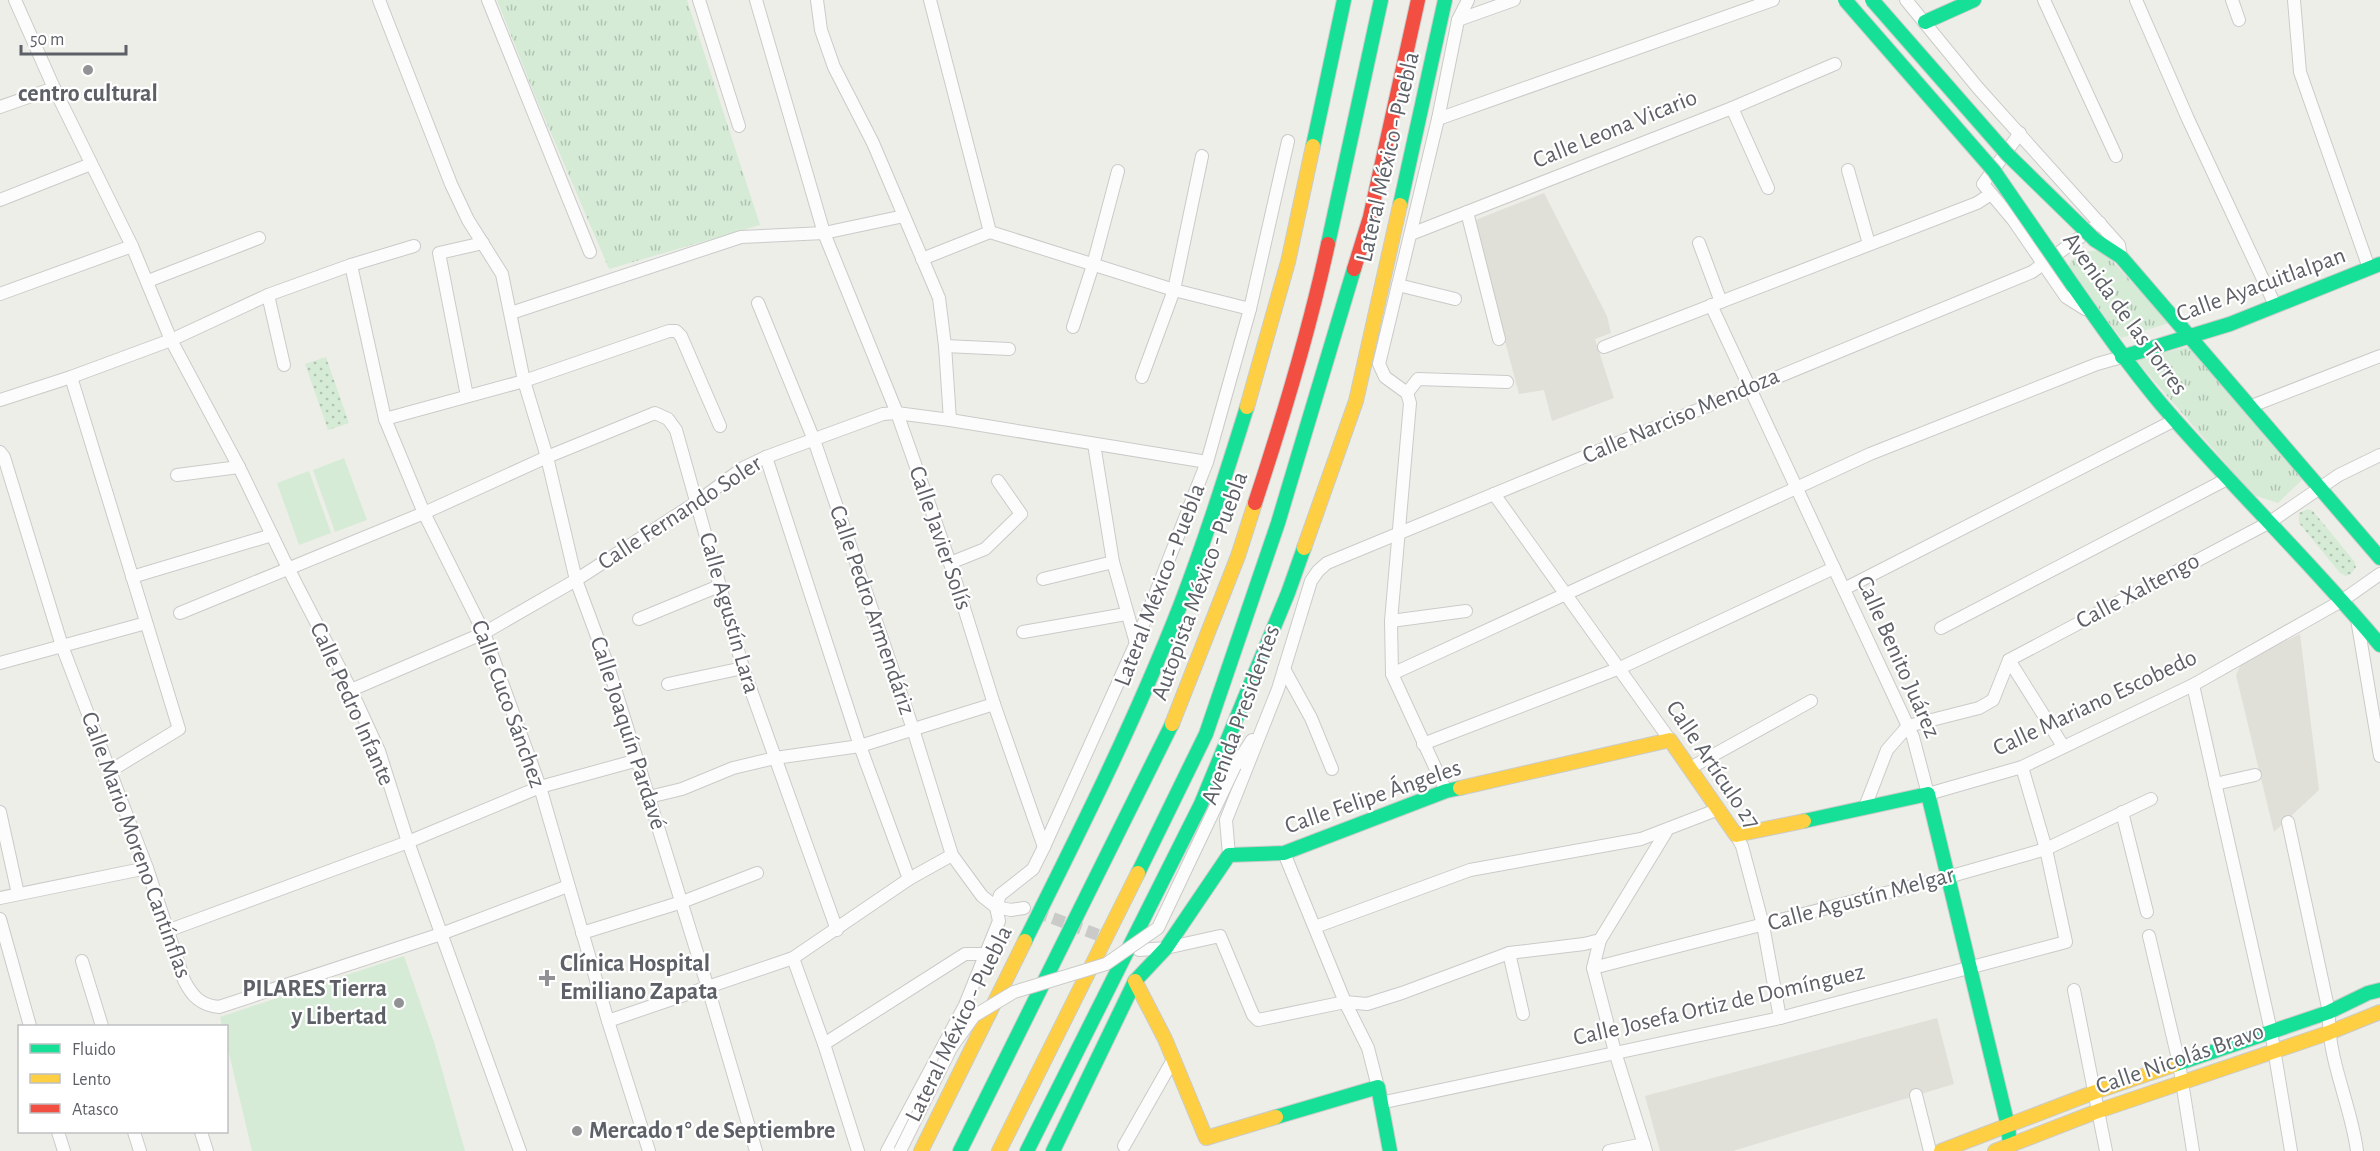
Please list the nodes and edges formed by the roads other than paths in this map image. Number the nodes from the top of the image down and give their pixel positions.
1 (15, 0) edge
2 (379, 0) edge
3 (489, 0) edge
4 (699, 0) edge
5 (756, 0) edge
6 (817, 0) edge
7 (930, 0) edge
8 (1344, 0) edge
9 (1382, 0) edge
10 (1418, 0) edge
11 (1445, 0) edge
12 (1468, 0) edge
13 (1514, 0) edge
14 (1773, 0) edge
15 (1845, 0) edge
16 (1872, 0) edge
17 (1906, 0) edge
18 (1974, 0) edge
19 (2044, 0) edge
20 (2136, 0) edge
21 (2232, 0) edge
22 (2294, 0) edge
23 (1458, 20) junction
24 (2239, 20) dead end
25 (1925, 22) junction
26 (1835, 64) dead end
27 (54, 88) junction
28 (0, 107) edge
29 (1732, 108) junction
30 (1438, 119) junction
31 (739, 126) dead end
32 (2020, 134) junction
33 (1288, 141) dead end
34 (1202, 156) dead end
35 (2116, 156) dead end
36 (91, 164) junction
37 (1848, 170) dead end
38 (1118, 171) dead end
39 (1768, 188) dead end
40 (1991, 194) junction
41 (0, 200) edge
42 (1467, 212) junction
43 (904, 216) junction
44 (2100, 222) junction
45 (990, 232) junction
46 (824, 233) junction
47 (1411, 234) junction
48 (259, 238) dead end
49 (483, 243) junction
50 (1699, 243) dead end
51 (1869, 244) junction
52 (132, 246) junction
53 (414, 246) dead end
54 (590, 252) dead end
55 (2121, 257) junction
56 (922, 259) junction
57 (2043, 262) junction
58 (351, 265) junction
59 (1093, 265) junction
60 (2375, 266) edge
61 (148, 280) junction
62 (1398, 285) junction
63 (1174, 290) junction
64 (0, 294) edge
65 (268, 295) junction
66 (1455, 299) dead end
67 (758, 303) dead end
68 (1716, 304) junction
69 (2275, 305) junction
70 (1250, 309) junction
71 (511, 314) junction
72 (2093, 314) junction
73 (1073, 327) dead end
74 (2189, 336) junction
75 (1498, 339) dead end
76 (171, 340) junction
77 (945, 346) junction
78 (1604, 347) dead end
79 (1009, 349) dead end
80 (2380, 356) edge
81 (2122, 357) junction
82 (284, 365) dead end
83 (72, 377) junction
84 (1142, 377) dead end
85 (524, 381) junction
86 (1507, 382) dead end
87 (1749, 387) junction
88 (1407, 393) junction
89 (468, 396) junction
90 (0, 400) edge
91 (2249, 407) junction
92 (897, 413) junction
93 (385, 419) junction
94 (950, 420) junction
95 (2175, 420) junction
96 (720, 426) dead end
97 (814, 440) junction
98 (1094, 444) junction
99 (0, 452) edge
100 (2380, 455) edge
101 (547, 457) junction
102 (765, 457) junction
103 (1207, 462) junction
104 (239, 467) junction
105 (177, 475) dead end
106 (2229, 478) junction
107 (998, 481) dead end
108 (1796, 488) junction
109 (2319, 488) junction
110 (1494, 494) junction
111 (697, 502) junction
112 (424, 513) junction
113 (2270, 522) junction
114 (1400, 533) junction
115 (272, 536) junction
116 (2380, 558) edge
117 (1299, 560) junction
118 (1113, 562) junction
119 (950, 563) junction
120 (288, 568) junction
121 (1834, 568) junction
122 (1318, 571) junction
123 (2380, 574) edge
124 (132, 577) junction
125 (1043, 579) dead end
126 (576, 580) junction
127 (719, 586) junction
128 (1844, 589) junction
129 (1568, 594) junction
130 (2343, 600) junction
131 (1466, 611) dead end
132 (180, 614) dead end
133 (1126, 614) junction
134 (2356, 615) junction
135 (639, 619) dead end
136 (1391, 621) junction
137 (146, 623) junction
138 (1941, 628) dead end
139 (1023, 632) dead end
140 (484, 633) junction
141 (1136, 643) junction
142 (2380, 645) edge
143 (62, 646) junction
144 (2009, 660) junction
145 (0, 663) edge
146 (743, 668) junction
147 (1620, 668) junction
148 (1284, 669) junction
149 (1392, 674) junction
150 (668, 684) dead end
151 (2193, 685) junction
152 (351, 690) junction
153 (1811, 701) dead end
154 (994, 704) junction
155 (1268, 716) junction
156 (1908, 726) junction
157 (914, 729) junction
158 (1670, 740) junction
159 (1423, 744) junction
160 (2063, 746) junction
161 (860, 747) junction
162 (2380, 756) edge
163 (775, 758) junction
164 (638, 760) junction
165 (2022, 767) junction
166 (1690, 768) junction
167 (1332, 769) dead end
168 (110, 771) junction
169 (2255, 775) dead end
170 (2215, 784) junction
171 (540, 787) junction
172 (1446, 791) junction
173 (1928, 794) junction
174 (649, 797) junction
175 (2151, 800) dead end
176 (1865, 807) junction
177 (1719, 809) junction
178 (0, 812) edge
179 (2122, 812) junction
180 (2288, 822) dead end
181 (1666, 832) junction
182 (1736, 835) junction
183 (408, 842) junction
184 (1044, 847) junction
185 (2046, 849) junction
186 (1284, 853) junction
187 (952, 855) junction
188 (1229, 855) junction
189 (147, 868) junction
190 (757, 873) dead end
191 (1948, 877) junction
192 (909, 879) junction
193 (568, 886) junction
194 (18, 894) junction
195 (0, 898) edge
196 (682, 902) junction
197 (996, 907) junction
198 (1024, 908) tunnel mouth
199 (2146, 912) dead end
200 (0, 919) edge
201 (1762, 925) junction
202 (1315, 927) junction
203 (837, 930) junction
204 (167, 931) junction
205 (582, 933) junction
206 (441, 934) junction
207 (2149, 936) dead end
208 (1600, 940) junction
209 (1166, 948) junction
210 (1139, 950) dead end
211 (1509, 953) junction
212 (987, 954) junction
213 (793, 958) junction
214 (82, 961) dead end
215 (1970, 967) junction
216 (1593, 968) junction
217 (1135, 981) junction
218 (708, 988) junction
219 (2074, 990) dead end
220 (2380, 990) edge
221 (1346, 1002) junction
222 (2329, 1012) junction
223 (2380, 1012) edge
224 (1523, 1014) dead end
225 (1780, 1018) junction
226 (608, 1021) junction
227 (30, 1025) edge
228 (102, 1025) edge
229 (2271, 1031) junction
230 (2328, 1033) junction
231 (824, 1044) junction
232 (2273, 1051) junction
233 (1615, 1052) junction
234 (1174, 1058) junction
235 (2179, 1064) junction
236 (2182, 1082) junction
237 (1378, 1088) junction
238 (2095, 1092) junction
239 (1916, 1095) dead end
240 (1380, 1103) junction
241 (2098, 1111) junction
242 (2008, 1126) junction
243 (62, 1133) edge
244 (135, 1133) edge
245 (202, 1133) edge
246 (1208, 1144) edge
247 (1124, 1146) dead end
248 (1645, 1148) edge
249 (2011, 1148) edge
250 (64, 1151) edge
251 (140, 1151) edge
252 (207, 1151) edge
253 (520, 1151) edge
254 (649, 1151) edge
255 (756, 1151) edge
256 (858, 1151) edge
257 (887, 1151) edge
258 (900, 1151) edge
259 (921, 1151) edge
260 (960, 1151) edge
261 (999, 1151) edge
262 (1027, 1151) edge
263 (1053, 1151) edge
264 (1390, 1151) edge
265 (1610, 1151) edge
266 (1930, 1151) edge
267 (1941, 1151) edge
268 (1995, 1151) edge
269 (2106, 1151) edge
270 (2193, 1151) edge
271 (2291, 1151) edge
272 (2357, 1151) edge

1 - 27 street, Calle Pedro Infante
2 - 49 street, Calle Joaquín Pardavé
3 - 54 street
4 - 31 street
5 - 46 street, Calle Javier Solís
6 - 43 street
7 - 45 street
8 - 259 main road, Lateral México - Puebla
9 - 260 main road, Autopista México - Puebla
10 - 261 main road, Autopista México - Puebla
11 - 117 main road, Lateral México - Puebla
12 - 23 street
13 - 23 street
14 - 30 street
15 - 72 main road, Avenida de las Torres, bridge
16 - 55 main road, Avenida de las Torres, bridge
17 - 25 street
18 - 25 main road
19 - 35 street
20 - 69 street
21 - 24 street
22 - 60 street
23 - 30 street
25 - 32 street
26 - 29 street, Calle Leona Vicario
27 - 28 street
27 - 36 street, Calle Pedro Infante
29 - 39 street
29 - 42 street, Calle Leona Vicario
30 - 47 street
32 - 40 street
32 - 44 street
33 - 70 street
34 - 63 street
36 - 41 street
36 - 52 street, Calle Pedro Infante
37 - 51 street
38 - 59 street
40 - 51 street
40 - 57 street
42 - 47 street, Calle Leona Vicario
42 - 75 street
43 - 46 street
43 - 56 street
44 - 55 street
44 - 57 street, Calle Narciso Mendoza
45 - 56 street
45 - 59 street
46 - 71 street
46 - 92 street, Calle Javier Solís
47 - 62 street
48 - 61 street
49 - 71 street, Calle Joaquín Pardavé
49 - 89 street
50 - 68 street, Calle Benito Juárez
51 - 68 street
52 - 61 street, Calle Pedro Infante
52 - 64 street
53 - 58 street
55 - 74 main road, Avenida de las Torres
56 - 77 street
57 - 72 street
57 - 87 street, Calle Narciso Mendoza
58 - 65 street
58 - 93 street, Calle Cuco Sánchez
59 - 63 street
59 - 73 street
60 - 69 main road, Calle Ayacuitlalpan
61 - 76 street, Calle Pedro Infante
62 - 66 street
62 - 88 street
63 - 70 street
63 - 84 street
65 - 76 street
65 - 82 street
67 - 97 street, Calle Pedro Armendáriz
68 - 78 street
68 - 87 street, Calle Benito Juárez
69 - 74 main road, Calle Ayacuitlalpan
70 - 103 street
71 - 85 street, Calle Joaquín Pardavé
72 - 81 main road, Avenida de las Torres
74 - 81 main road, Calle Ayacuitlalpan
74 - 91 main road, Avenida de las Torres
76 - 83 street
76 - 104 street, Calle Pedro Infante
77 - 79 street
77 - 94 street
80 - 91 street
81 - 95 main road, Avenida de las Torres
81 - 108 street
83 - 90 street
83 - 124 street
85 - 89 street
85 - 96 street
85 - 101 street, Calle Joaquín Pardavé
86 - 88 street
87 - 108 street, Calle Benito Juárez
87 - 110 street, Calle Narciso Mendoza
88 - 114 street
89 - 93 street
91 - 109 main road, Avenida de las Torres
92 - 94 street, Calle Fernando Soler
92 - 97 street, Calle Fernando Soler
92 - 119 street, Calle Javier Solís
93 - 112 street, Calle Cuco Sánchez
94 - 98 street, Calle Fernando Soler
95 - 106 main road, Avenida de las Torres
95 - 128 street
97 - 102 street, Calle Fernando Soler
97 - 157 street, Calle Pedro Armendáriz
98 - 103 street, Calle Fernando Soler
98 - 118 street
99 - 143 street, Calle Mario Moreno Cantínflas
100 - 109 street, Calle Xaltengo
101 - 111 street, Calle Agustín Lara
101 - 112 street
101 - 126 street, Calle Joaquín Pardavé
102 - 111 street, Calle Fernando Soler
102 - 161 street
103 - 141 street
104 - 105 street
104 - 115 street, Calle Pedro Infante
106 - 113 main road, Avenida de las Torres
106 - 138 street
107 - 119 street
108 - 121 street, Calle Benito Juárez
108 - 129 street
109 - 113 street, Calle Xaltengo
109 - 116 main road, Avenida de las Torres
110 - 114 street, Calle Narciso Mendoza
110 - 129 street, Calle Artículo 27
111 - 126 street, Calle Fernando Soler
111 - 127 street, Calle Agustín Lara
112 - 120 street
112 - 140 street, Calle Cuco Sánchez
113 - 130 main road, Avenida de las Torres
113 - 144 street, Calle Xaltengo
114 - 122 street, Calle Narciso Mendoza
114 - 136 street
115 - 120 street, Calle Pedro Infante
115 - 124 street
117 - 122 street
117 - 262 main road, Lateral México - Puebla
118 - 125 street
118 - 133 street
119 - 154 street, Calle Javier Solís
120 - 132 street
120 - 152 street, Calle Pedro Infante
121 - 128 street, Calle Benito Juárez
121 - 147 street
122 - 148 street, Avenida Presidentes
123 - 130 street, Calle Mariano Escobedo
124 - 137 street
126 - 140 street, Calle Fernando Soler
126 - 164 street, Calle Joaquín Pardavé
127 - 135 street
127 - 146 street, Calle Agustín Lara
128 - 156 street, Calle Benito Juárez
129 - 147 street, Calle Artículo 27
129 - 149 street
130 - 134 main road, Avenida de las Torres
130 - 151 street, Calle Mariano Escobedo
131 - 136 street
133 - 139 street
133 - 141 street
134 - 142 main road, Avenida de las Torres
134 - 162 street
136 - 149 street
137 - 143 street
137 - 168 street
140 - 152 street, Calle Fernando Soler
140 - 171 street, Calle Cuco Sánchez
141 - 184 street
143 - 145 street
143 - 168 street, Calle Mario Moreno Cantínflas
144 - 156 street
144 - 160 street
146 - 150 street
146 - 163 street, Calle Agustín Lara
147 - 158 street, Calle Artículo 27
147 - 159 street
148 - 155 street, Avenida Presidentes
148 - 167 street
149 - 159 street
151 - 160 street, Calle Mariano Escobedo
151 - 170 street
152 - 183 street, Calle Pedro Infante
153 - 166 street
154 - 157 street
154 - 184 street, Calle Javier Solís
155 - 188 street, Avenida Presidentes
155 - 258 street, bridge
156 - 173 street, Calle Benito Juárez
156 - 176 street
157 - 161 street
157 - 187 street, Calle Pedro Armendáriz
158 - 166 main road, Calle Artículo 27
158 - 172 main road, Calle Felipe Ángeles
159 - 172 street
160 - 165 street, Calle Mariano Escobedo
161 - 163 street
161 - 192 street
163 - 174 street
163 - 203 street, Calle Agustín Lara
164 - 171 street
164 - 174 street, Calle Joaquín Pardavé
165 - 173 street, Calle Mariano Escobedo
165 - 185 street
166 - 177 main road, Calle Artículo 27
168 - 189 street, Calle Mario Moreno Cantínflas
169 - 170 street
170 - 229 street
171 - 183 street
171 - 193 street, Calle Cuco Sánchez
172 - 186 main road, Calle Felipe Ángeles
173 - 176 main road, Calle Mariano Escobedo
173 - 191 main road, Calle Benito Juárez
174 - 196 street, Calle Joaquín Pardavé
175 - 179 street, Calle Agustín Melgar
176 - 182 main road, Calle Mariano Escobedo
177 - 181 street
177 - 182 main road, Calle Artículo 27
178 - 194 street
179 - 185 street, Calle Agustín Melgar
179 - 199 street
180 - 222 street
181 - 202 street
181 - 208 street
182 - 201 street, Calle Artículo 27
183 - 204 street
183 - 206 street, Calle Pedro Infante
184 - 197 street
185 - 191 street, Calle Agustín Melgar
185 - 215 street, Calle Josefa Ortiz de Domínguez
186 - 188 main road, Calle Felipe Ángeles
186 - 202 street
187 - 192 street
187 - 197 street, Calle Pedro Armendáriz
188 - 209 main road
189 - 194 street
189 - 204 street, Calle Mario Moreno Cantínflas
190 - 196 street
191 - 201 street, Calle Agustín Melgar
191 - 215 main road, Calle Benito Juárez
192 - 203 street
193 - 205 street, Calle Cuco Sánchez
193 - 206 street, Calle Mario Moreno Cantínflas
194 - 195 street
196 - 205 street
196 - 218 street, Calle Joaquín Pardavé
197 - 198 street
197 - 212 street
200 - 227 street
201 - 216 street, Calle Agustín Melgar
201 - 225 street, Calle Artículo 27
202 - 221 street
203 - 213 street
204 - 206 street, Calle Mario Moreno Cantínflas
205 - 226 street, Calle Cuco Sánchez
206 - 253 street, Calle Pedro Infante
207 - 235 street, Calle Nicolás Bravo
208 - 211 street
208 - 216 street
209 - 210 street
209 - 217 main road
209 - 221 street
211 - 221 street
211 - 224 street
212 - 231 street
212 - 257 street
213 - 218 street
213 - 231 street
214 - 228 street
215 - 225 street, Calle Josefa Ortiz de Domínguez
215 - 242 main road, Calle Benito Juárez
216 - 233 street
217 - 234 main road
217 - 263 main road
218 - 226 street
218 - 255 street, Calle Joaquín Pardavé
219 - 238 street
220 - 222 main road, Calle Nicolás Bravo
221 - 237 street
222 - 229 main road, Calle Nicolás Bravo
222 - 230 street
223 - 230 main road, Calle Nicolás Bravo
225 - 233 street, Calle Josefa Ortiz de Domínguez
226 - 254 street, Calle Cuco Sánchez
229 - 232 street
229 - 235 main road, Calle Nicolás Bravo
230 - 232 main road, Calle Nicolás Bravo
230 - 272 street
231 - 256 street
232 - 236 main road, Calle Nicolás Bravo
232 - 271 street
233 - 240 street, Calle Josefa Ortiz de Domínguez
233 - 248 street
234 - 246 main road
234 - 247 street
235 - 236 street
235 - 238 main road, Calle Nicolás Bravo
236 - 241 main road, Calle Nicolás Bravo
236 - 270 street
237 - 240 main road
237 - 246 main road
238 - 241 street
238 - 242 main road, Calle Nicolás Bravo
239 - 266 street
240 - 264 main road
241 - 249 main road, Calle Nicolás Bravo
241 - 269 street
242 - 249 main road, Calle Benito Juárez
242 - 267 main road, Calle Nicolás Bravo
243 - 250 street
244 - 251 street
245 - 252 street
248 - 265 street
249 - 268 main road, Calle Nicolás Bravo

